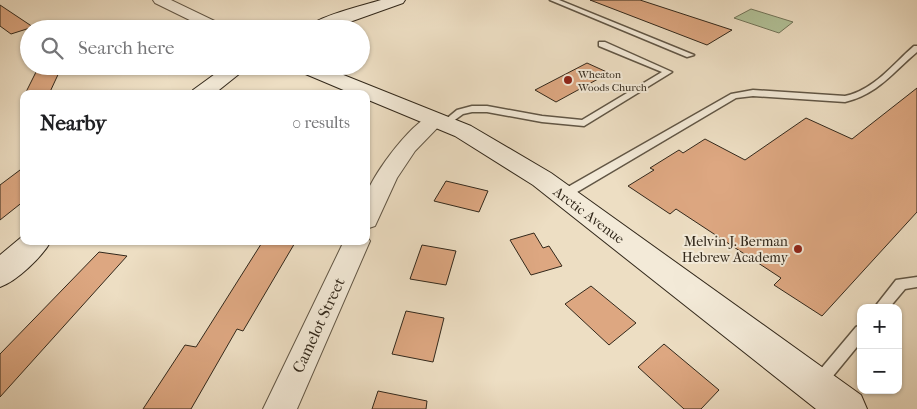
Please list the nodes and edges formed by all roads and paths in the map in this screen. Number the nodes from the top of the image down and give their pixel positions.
1 (397, 0) edge
2 (553, 0) edge
3 (169, 1) edge
4 (204, 20) edge
5 (335, 20) edge
6 (602, 44) dead end
7 (917, 48) edge
8 (690, 55) dead end
9 (226, 75) edge
10 (325, 75) edge
11 (206, 90) edge
12 (362, 90) edge
13 (370, 93) edge
14 (440, 122) junction
15 (563, 195) junction
16 (370, 212) edge
17 (32, 245) edge
18 (355, 245) edge
19 (0, 274) edge
20 (917, 282) edge
21 (884, 304) edge
22 (857, 336) edge
23 (816, 386) junction
24 (280, 409) edge
25 (847, 409) edge

1 - 5 street
2 - 8 lane
3 - 4 street
6 - 14 lane
7 - 15 lane
9 - 11 street
10 - 12 street, Arctic Avenue
13 - 14 street, Arctic Avenue
14 - 15 street, Arctic Avenue
14 - 16 street
15 - 23 street, Arctic Avenue
17 - 19 street
18 - 24 street, Camelot Street
20 - 21 lane
22 - 23 lane
23 - 25 street, Arctic Avenue

